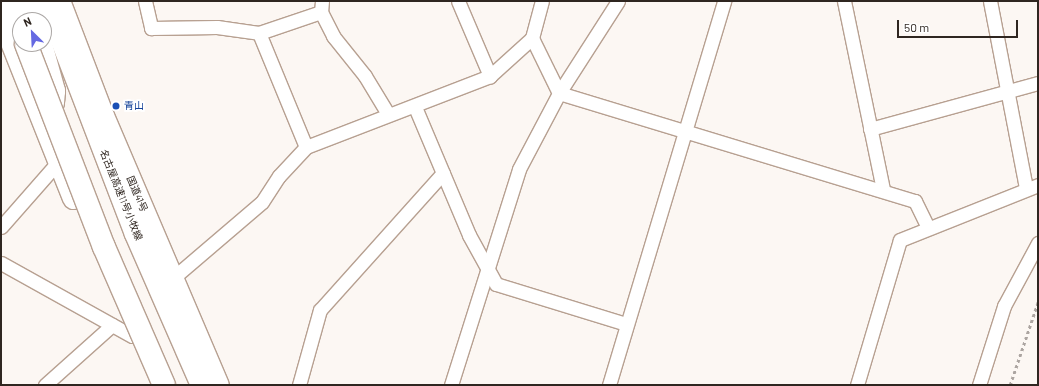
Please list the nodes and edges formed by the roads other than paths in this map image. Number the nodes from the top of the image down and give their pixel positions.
1 (10, 1) edge
2 (27, 1) edge
3 (47, 1) edge
4 (59, 1) edge
5 (145, 1) edge
6 (458, 1) edge
7 (542, 1) edge
8 (618, 1) edge
9 (724, 1) edge
10 (844, 1) edge
11 (990, 1) edge
12 (321, 7) edge
13 (14, 12) edge
14 (31, 12) edge
15 (1, 15) edge
16 (259, 33) junction
17 (532, 38) junction
18 (29, 52) edge
19 (43, 52) edge
20 (490, 76) junction
21 (1038, 83) edge
22 (1007, 91) junction
23 (559, 93) junction
24 (415, 107) junction
25 (388, 114) junction
26 (870, 129) junction
27 (684, 133) junction
28 (306, 147) junction
29 (59, 161) junction
30 (443, 173) junction
31 (1032, 187) edge
32 (882, 190) junction
33 (1, 227) edge
34 (87, 228) junction
35 (928, 228) junction
36 (1038, 243) edge
37 (1, 263) edge
38 (486, 265) junction
39 (172, 278) junction
40 (626, 324) junction
41 (112, 325) junction
42 (132, 336) junction
43 (45, 385) edge
44 (154, 385) edge
45 (164, 385) edge
46 (202, 385) edge
47 (218, 385) edge
48 (298, 385) edge
49 (451, 385) edge
50 (609, 385) edge
51 (857, 385) edge
52 (979, 385) edge

1 - 13 highway
2 - 14 highway
3 - 46 highway, 名古屋高速11号小牧線
4 - 39 highway, 国道41号
5 - 16 street
6 - 20 street
7 - 17 street
8 - 23 street
9 - 27 street
10 - 26 street
11 - 22 street
12 - 16 street
12 - 25 street
15 - 29 highway
16 - 28 street
17 - 20 street
17 - 23 street
18 - 45 highway, bridge
19 - 34 highway
20 - 24 street
21 - 22 street
22 - 26 street
22 - 31 street
23 - 27 street
23 - 38 street
24 - 25 street
24 - 30 street
25 - 28 street
26 - 32 street
27 - 32 street
27 - 40 street
28 - 39 street
29 - 33 street
29 - 34 highway
30 - 38 street
30 - 48 street
31 - 35 street
32 - 35 street
34 - 42 highway
35 - 51 street
36 - 52 street
37 - 41 street
38 - 40 street
38 - 49 street
39 - 47 highway, 国道41号
40 - 50 street
41 - 42 street
41 - 43 street
42 - 44 highway

